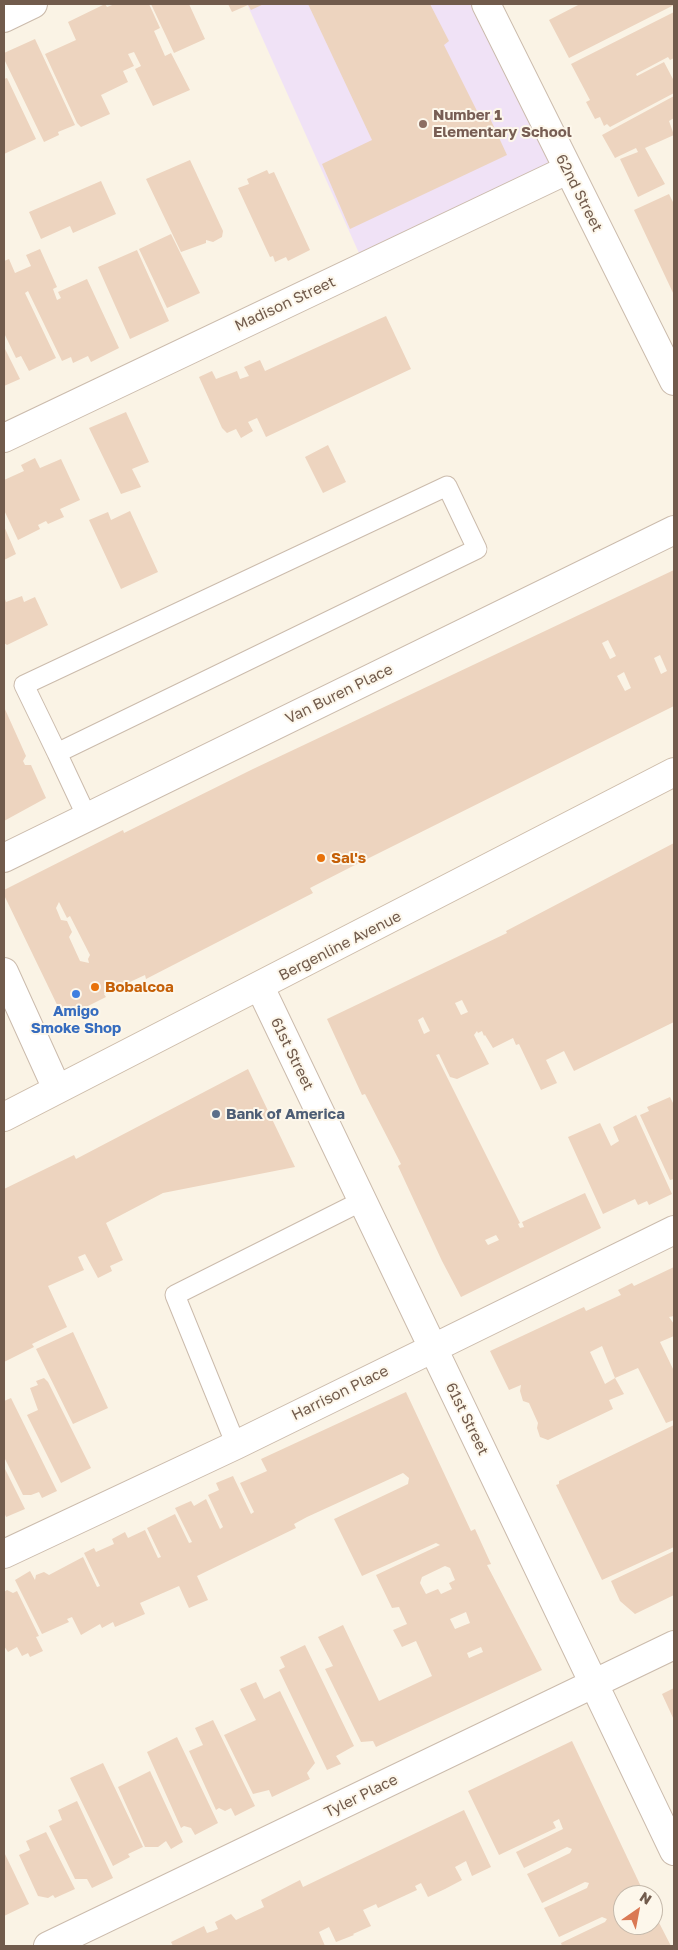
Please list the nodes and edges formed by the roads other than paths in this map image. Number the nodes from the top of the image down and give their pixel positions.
1 (33, 4) edge
2 (486, 4) edge
3 (4, 18) edge
4 (567, 170) junction
5 (666, 341) edge
6 (674, 381) edge
7 (4, 438) edge
8 (674, 530) edge
9 (57, 753) junction
10 (674, 772) edge
11 (87, 818) junction
12 (4, 858) edge
13 (4, 972) edge
14 (260, 987) junction
15 (57, 1089) junction
16 (4, 1117) edge
17 (362, 1201) junction
18 (674, 1230) edge
19 (433, 1347) junction
20 (236, 1445) junction
21 (4, 1554) edge
22 (674, 1645) edge
23 (594, 1684) junction
24 (674, 1851) edge
25 (48, 1946) edge

1 - 3 street
2 - 4 street, 62nd Street
4 - 5 street, 62nd Street
4 - 7 street, Madison Street
5 - 6 street, 62nd Street
8 - 11 street, Van Buren Place
9 - 9 lane
9 - 11 lane
10 - 14 street, Bergenline Avenue
11 - 12 street, Van Buren Place
13 - 15 street
14 - 15 street, Bergenline Avenue
14 - 17 street, 61st Street
15 - 16 street, Bergenline Avenue
17 - 19 street, 61st Street
17 - 20 lane
18 - 19 street, Harrison Place
19 - 20 street, Harrison Place
19 - 23 street, 61st Street
20 - 21 street, Harrison Place
22 - 23 street, Tyler Place
23 - 24 street, 61st Street
23 - 25 street, Tyler Place

